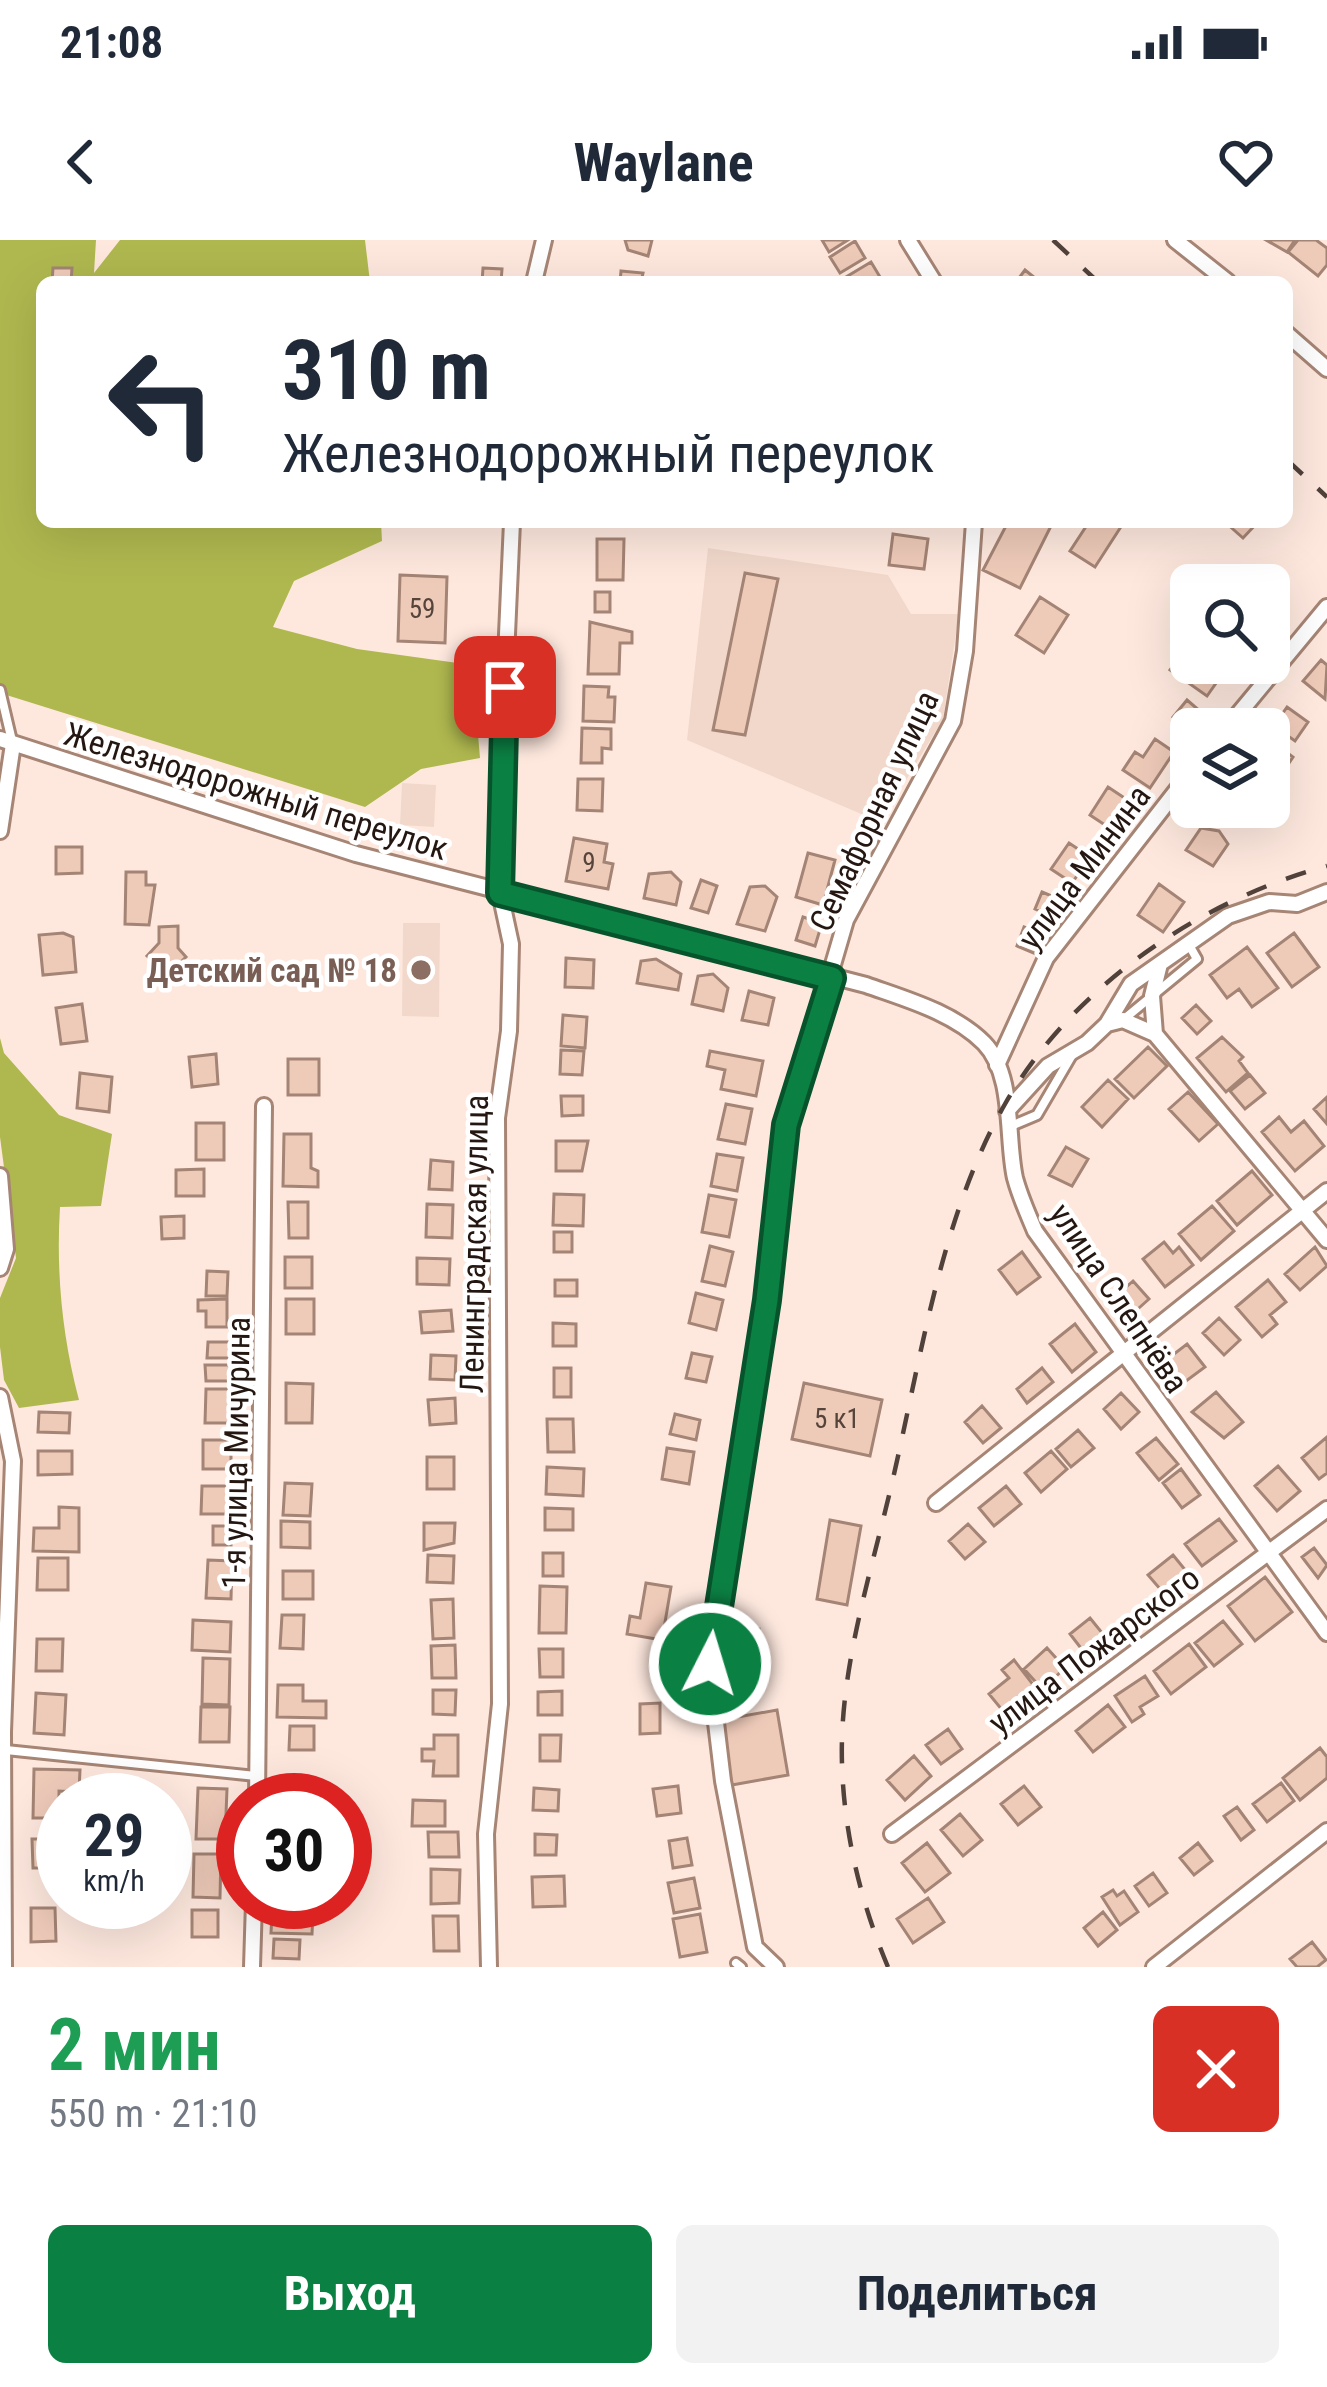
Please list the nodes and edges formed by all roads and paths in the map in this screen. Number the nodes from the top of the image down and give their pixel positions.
1 (544, 240) edge
2 (908, 240) edge
3 (1175, 240) edge
4 (535, 276) edge
5 (930, 276) edge
6 (1220, 276) edge
7 (1293, 339) edge
8 (1327, 369) edge
9 (512, 528) edge
10 (974, 528) edge
11 (1327, 608) edge
12 (0, 690) edge
13 (1243, 708) edge
14 (6, 742) edge
15 (1170, 798) edge
16 (0, 831) edge
17 (1327, 892) edge
18 (500, 893) junction
19 (1189, 944) junction
20 (1160, 964) junction
21 (832, 978) junction
22 (1153, 996) junction
23 (1123, 1020) junction
24 (1107, 1024) junction
25 (1155, 1034) junction
26 (1072, 1054) junction
27 (997, 1064) junction
28 (264, 1106) dead end
29 (1007, 1119) junction
30 (0, 1176) edge
31 (1327, 1191) edge
32 (1304, 1212) junction
33 (1327, 1240) edge
34 (0, 1268) edge
35 (1122, 1356) junction
36 (0, 1397) edge
37 (936, 1502) dead end
38 (1327, 1509) edge
39 (1269, 1554) junction
40 (1327, 1633) edge
41 (2, 1732) edge
42 (6, 1750) junction
43 (229, 1773) edge
44 (258, 1773) edge
45 (1327, 1831) edge
46 (892, 1834) dead end
47 (253, 1929) edge
48 (4, 1967) edge
49 (252, 1967) edge
50 (490, 1967) edge
51 (776, 1967) edge
52 (1154, 1967) edge

1 - 4 street
2 - 5 street
3 - 6 street
7 - 8 street
9 - 18 street, Ленинградская улица
10 - 21 street, Семафорная улица
11 - 13 street
12 - 14 lane
14 - 16 street
14 - 18 street, Железнодорожный переулок
15 - 27 street, улица Минина
17 - 19 street
18 - 21 street, Железнодорожный переулок
18 - 50 street, Ленинградская улица
19 - 20 street
19 - 22 lane
20 - 22 street
20 - 24 street
21 - 27 street
21 - 51 street, Семафорная улица
22 - 23 lane
22 - 25 street
23 - 24 street
23 - 25 street
24 - 26 street
25 - 32 street
26 - 29 street
26 - 29 lane
27 - 29 street, улица Слепнёва
28 - 44 street, 1-я улица Мичурина
29 - 35 street, улица Слепнёва
30 - 34 street
31 - 32 street
32 - 33 street
32 - 35 street
35 - 37 street
35 - 39 street, улица Слепнёва
36 - 41 street
38 - 39 street, улица Пожарского
39 - 40 street, улица Слепнёва
39 - 46 street, улица Пожарского
41 - 42 street
42 - 43 lane
42 - 48 street
45 - 52 street
47 - 49 street

